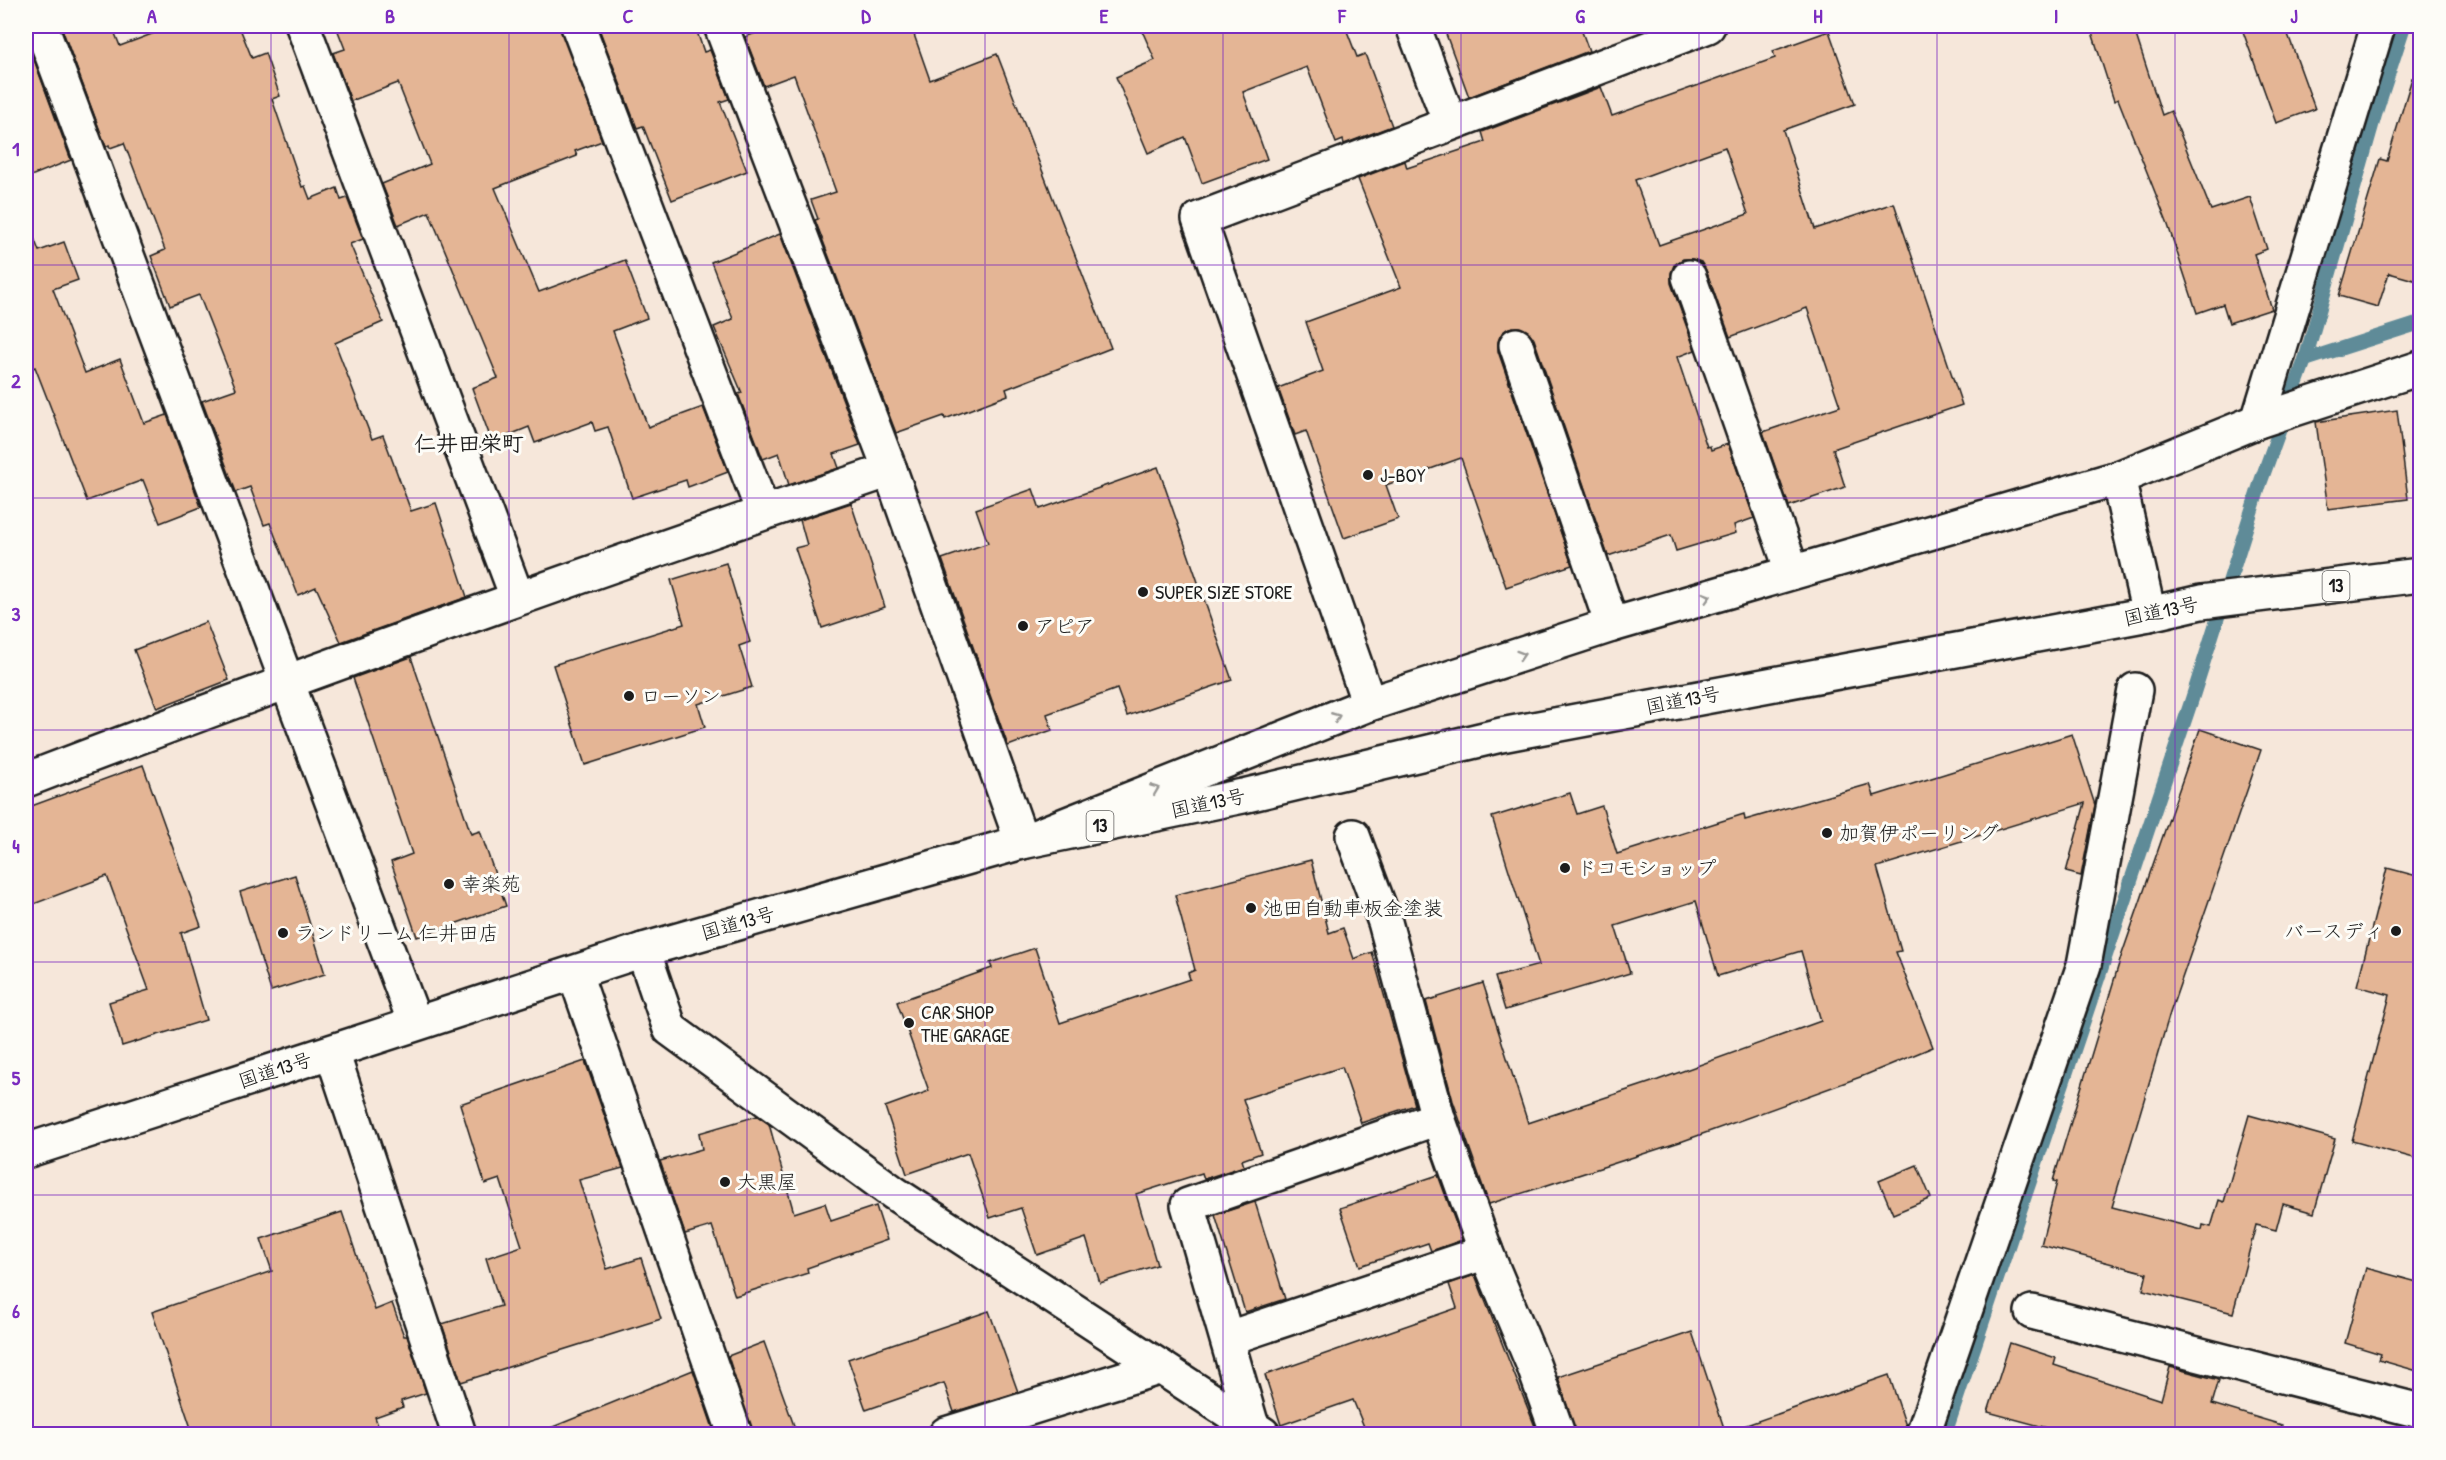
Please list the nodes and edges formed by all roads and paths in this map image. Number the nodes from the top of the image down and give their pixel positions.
1 (41, 26) edge
2 (303, 26) edge
3 (578, 26) edge
4 (721, 26) edge
5 (1413, 26) edge
6 (2378, 26) edge
7 (1690, 29) edge
8 (1450, 123) junction
9 (1689, 277) dead end
10 (1516, 345) dead end
11 (2421, 368) edge
12 (2258, 421) junction
13 (890, 470) junction
14 (2118, 478) junction
15 (763, 512) junction
16 (1792, 572) junction
17 (2421, 575) edge
18 (517, 597) junction
19 (2149, 614) junction
20 (1612, 625) junction
21 (287, 680) junction
22 (2135, 690) dead end
23 (1370, 704) junction
24 (26, 780) edge
25 (1353, 836) dead end
26 (1023, 842) junction
27 (643, 950) junction
28 (575, 974) junction
29 (415, 1023) junction
30 (332, 1052) junction
31 (1438, 1118) junction
32 (26, 1152) edge
33 (1486, 1252) junction
34 (2032, 1312) dead end
35 (1229, 1338) junction
36 (1161, 1366) junction
37 (2421, 1411) edge
38 (1257, 1430) edge
39 (459, 1434) edge
40 (735, 1434) edge
41 (946, 1434) edge
42 (1558, 1434) edge
43 (1923, 1434) edge

1 - 21 main road
2 - 18 main road
3 - 15 main road
4 - 13 main road
5 - 8 main road
6 - 12 main road
7 - 8 main road
8 - 23 main road
9 - 16 main road
10 - 20 main road
11 - 12 main road
12 - 14 main road
13 - 15 main road
13 - 26 main road
14 - 16 main road
14 - 19 main road
15 - 18 main road
20 -> 16 main road
17 - 19 main road, 国道13号 / 13
18 - 21 main road
19 - 26 main road, 国道13号 / 13
23 -> 20 main road
21 - 24 main road
21 - 29 main road
22 - 43 main road
26 -> 23 main road
25 - 31 main road
26 - 27 main road, 国道13号 / 13
27 - 28 main road, 国道13号 / 13
27 - 36 main road
28 - 29 main road, 国道13号 / 13
28 - 40 main road
29 - 30 main road, 国道13号 / 13
30 - 32 main road, 国道13号 / 13
30 - 39 main road
31 - 33 main road
31 - 35 main road
33 - 35 main road
33 - 42 main road
34 - 37 main road
35 - 38 main road
36 - 38 main road
36 - 41 main road

